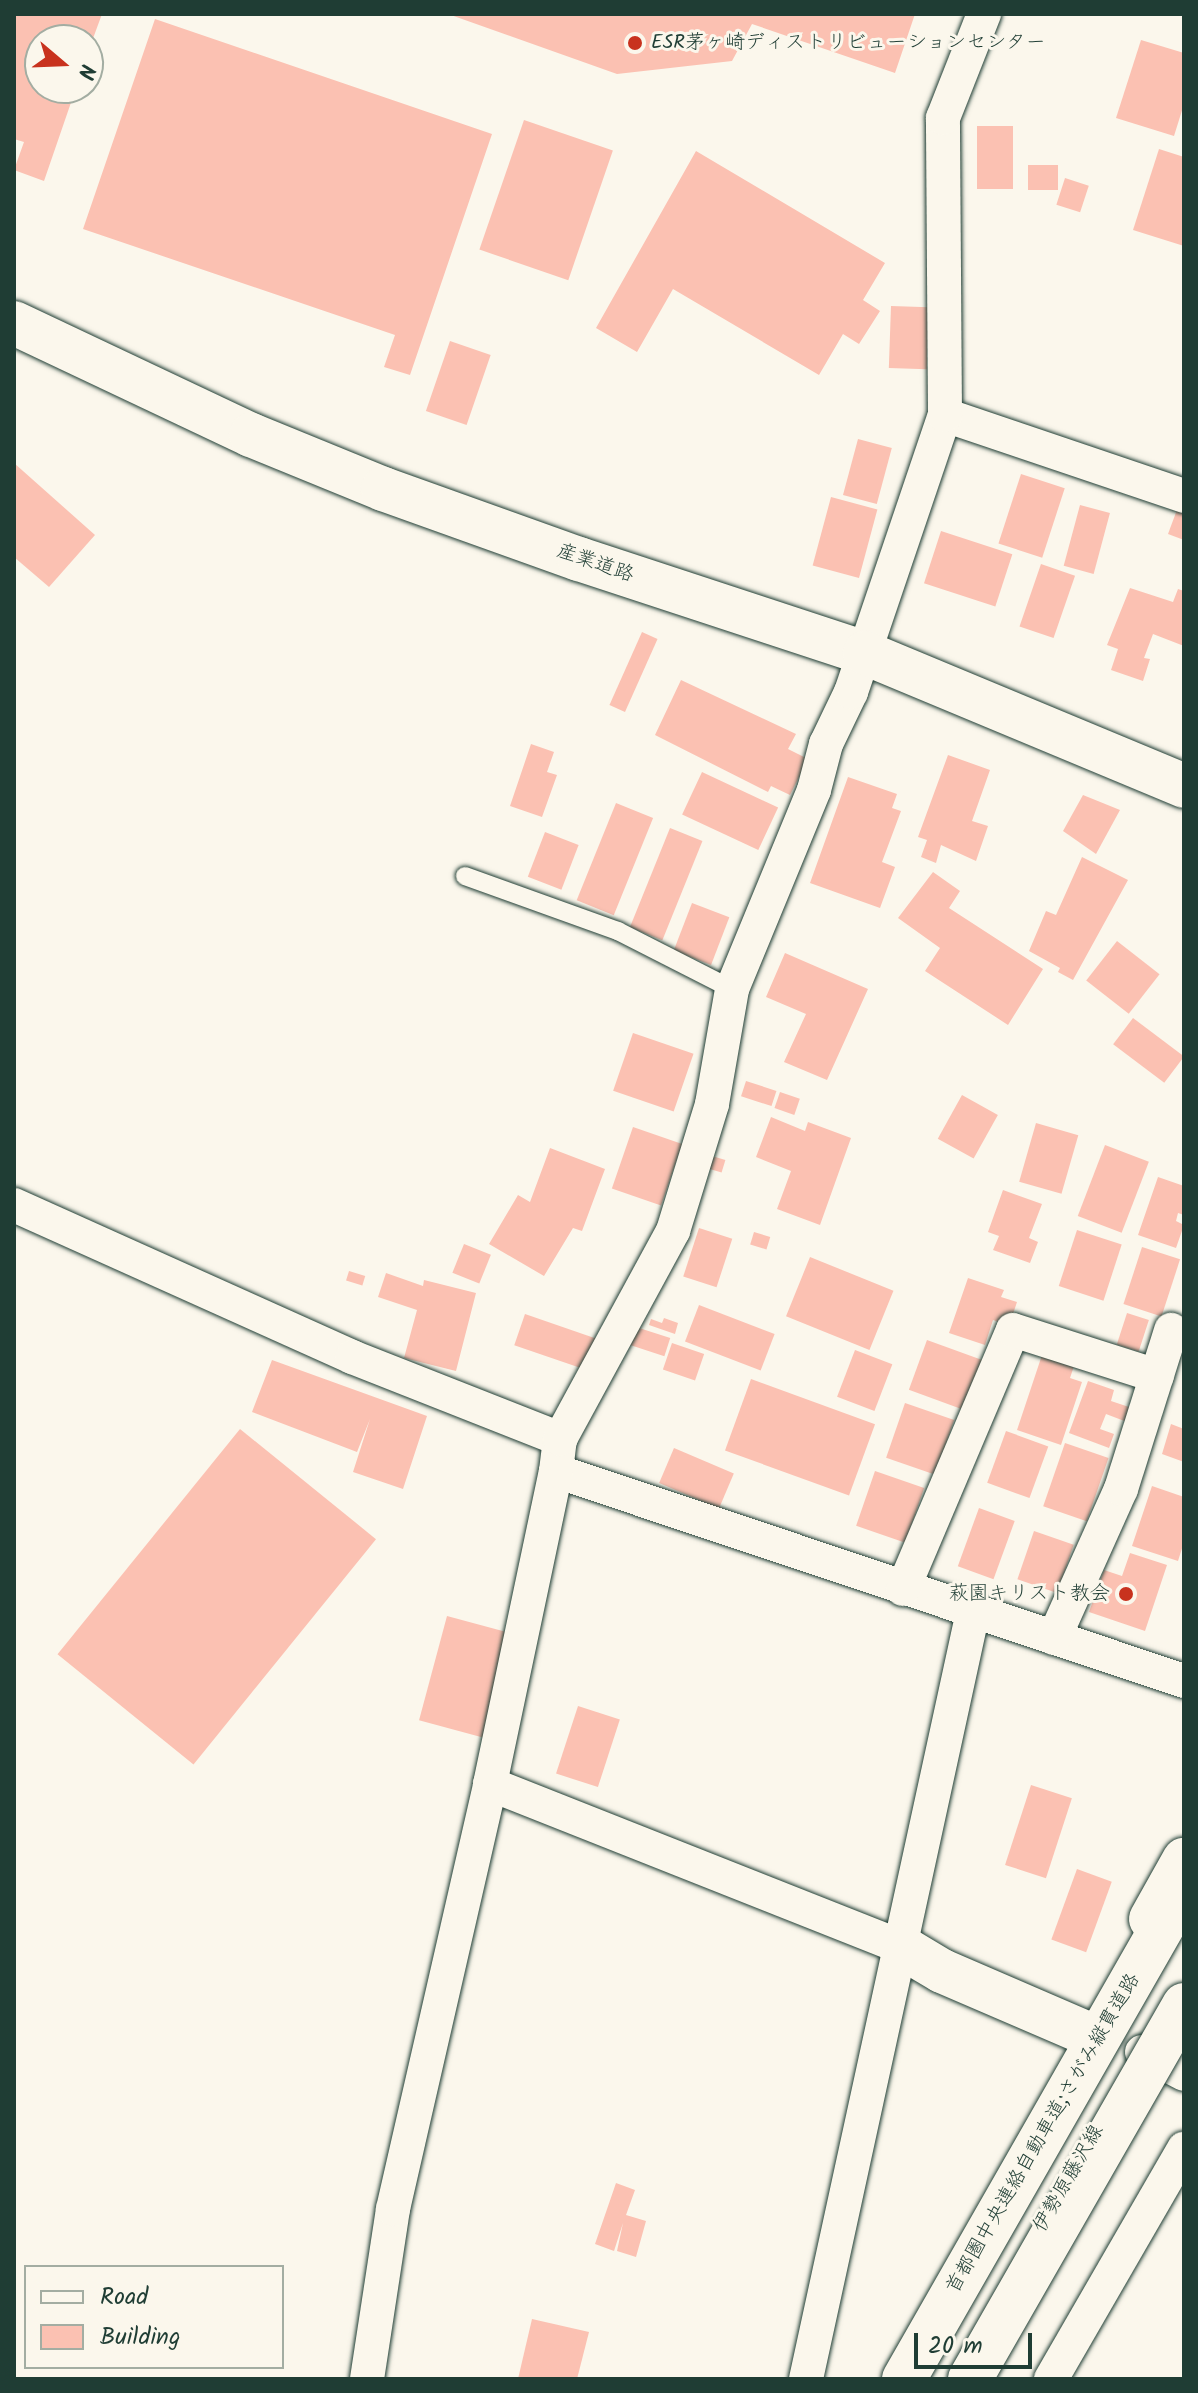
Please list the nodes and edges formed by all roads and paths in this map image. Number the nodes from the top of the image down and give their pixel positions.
1 (984, 14) edge
2 (14, 323) edge
3 (945, 415) junction
4 (1184, 496) edge
5 (865, 653) junction
6 (1184, 786) edge
7 (465, 876) dead end
8 (732, 989) junction
9 (14, 1205) edge
10 (1171, 1330) dead end
11 (1157, 1376) junction
12 (558, 1455) junction
13 (903, 1589) junction
14 (973, 1612) junction
15 (1054, 1638) junction
16 (1184, 1681) edge
17 (490, 1784) junction
18 (1184, 1860) edge
19 (1184, 1889) edge
20 (900, 1946) junction
21 (1184, 1979) edge
22 (1184, 2005) edge
23 (1086, 2033) junction
24 (1142, 2052) junction
25 (1184, 2074) edge
26 (1184, 2149) edge
27 (367, 2379) edge
28 (806, 2379) edge
29 (887, 2379) edge
30 (904, 2379) edge
31 (954, 2379) edge
32 (970, 2379) edge
33 (1051, 2379) edge

1 - 3 street
2 - 5 main road, 産業道路
3 - 4 street
3 - 5 street
5 - 6 main road, 産業道路
5 - 8 street
7 - 8 lane
8 - 12 street
9 - 12 street
10 - 11 street
11 - 13 street
11 - 15 street
12 - 13 street
12 - 17 street
13 - 14 street
14 - 15 street
14 - 20 street
15 - 16 street
17 - 20 street
17 - 27 street
18 - 23 main road
19 - 30 main road, 首都圏中央連絡自動車道;さがみ縦貫道路
20 - 23 main road
20 - 28 street
21 - 24 main road, 伊勢原藤沢線
22 - 32 main road, bridge
23 - 29 main road
24 - 25 street
24 - 31 main road, 伊勢原藤沢線
26 - 33 street

